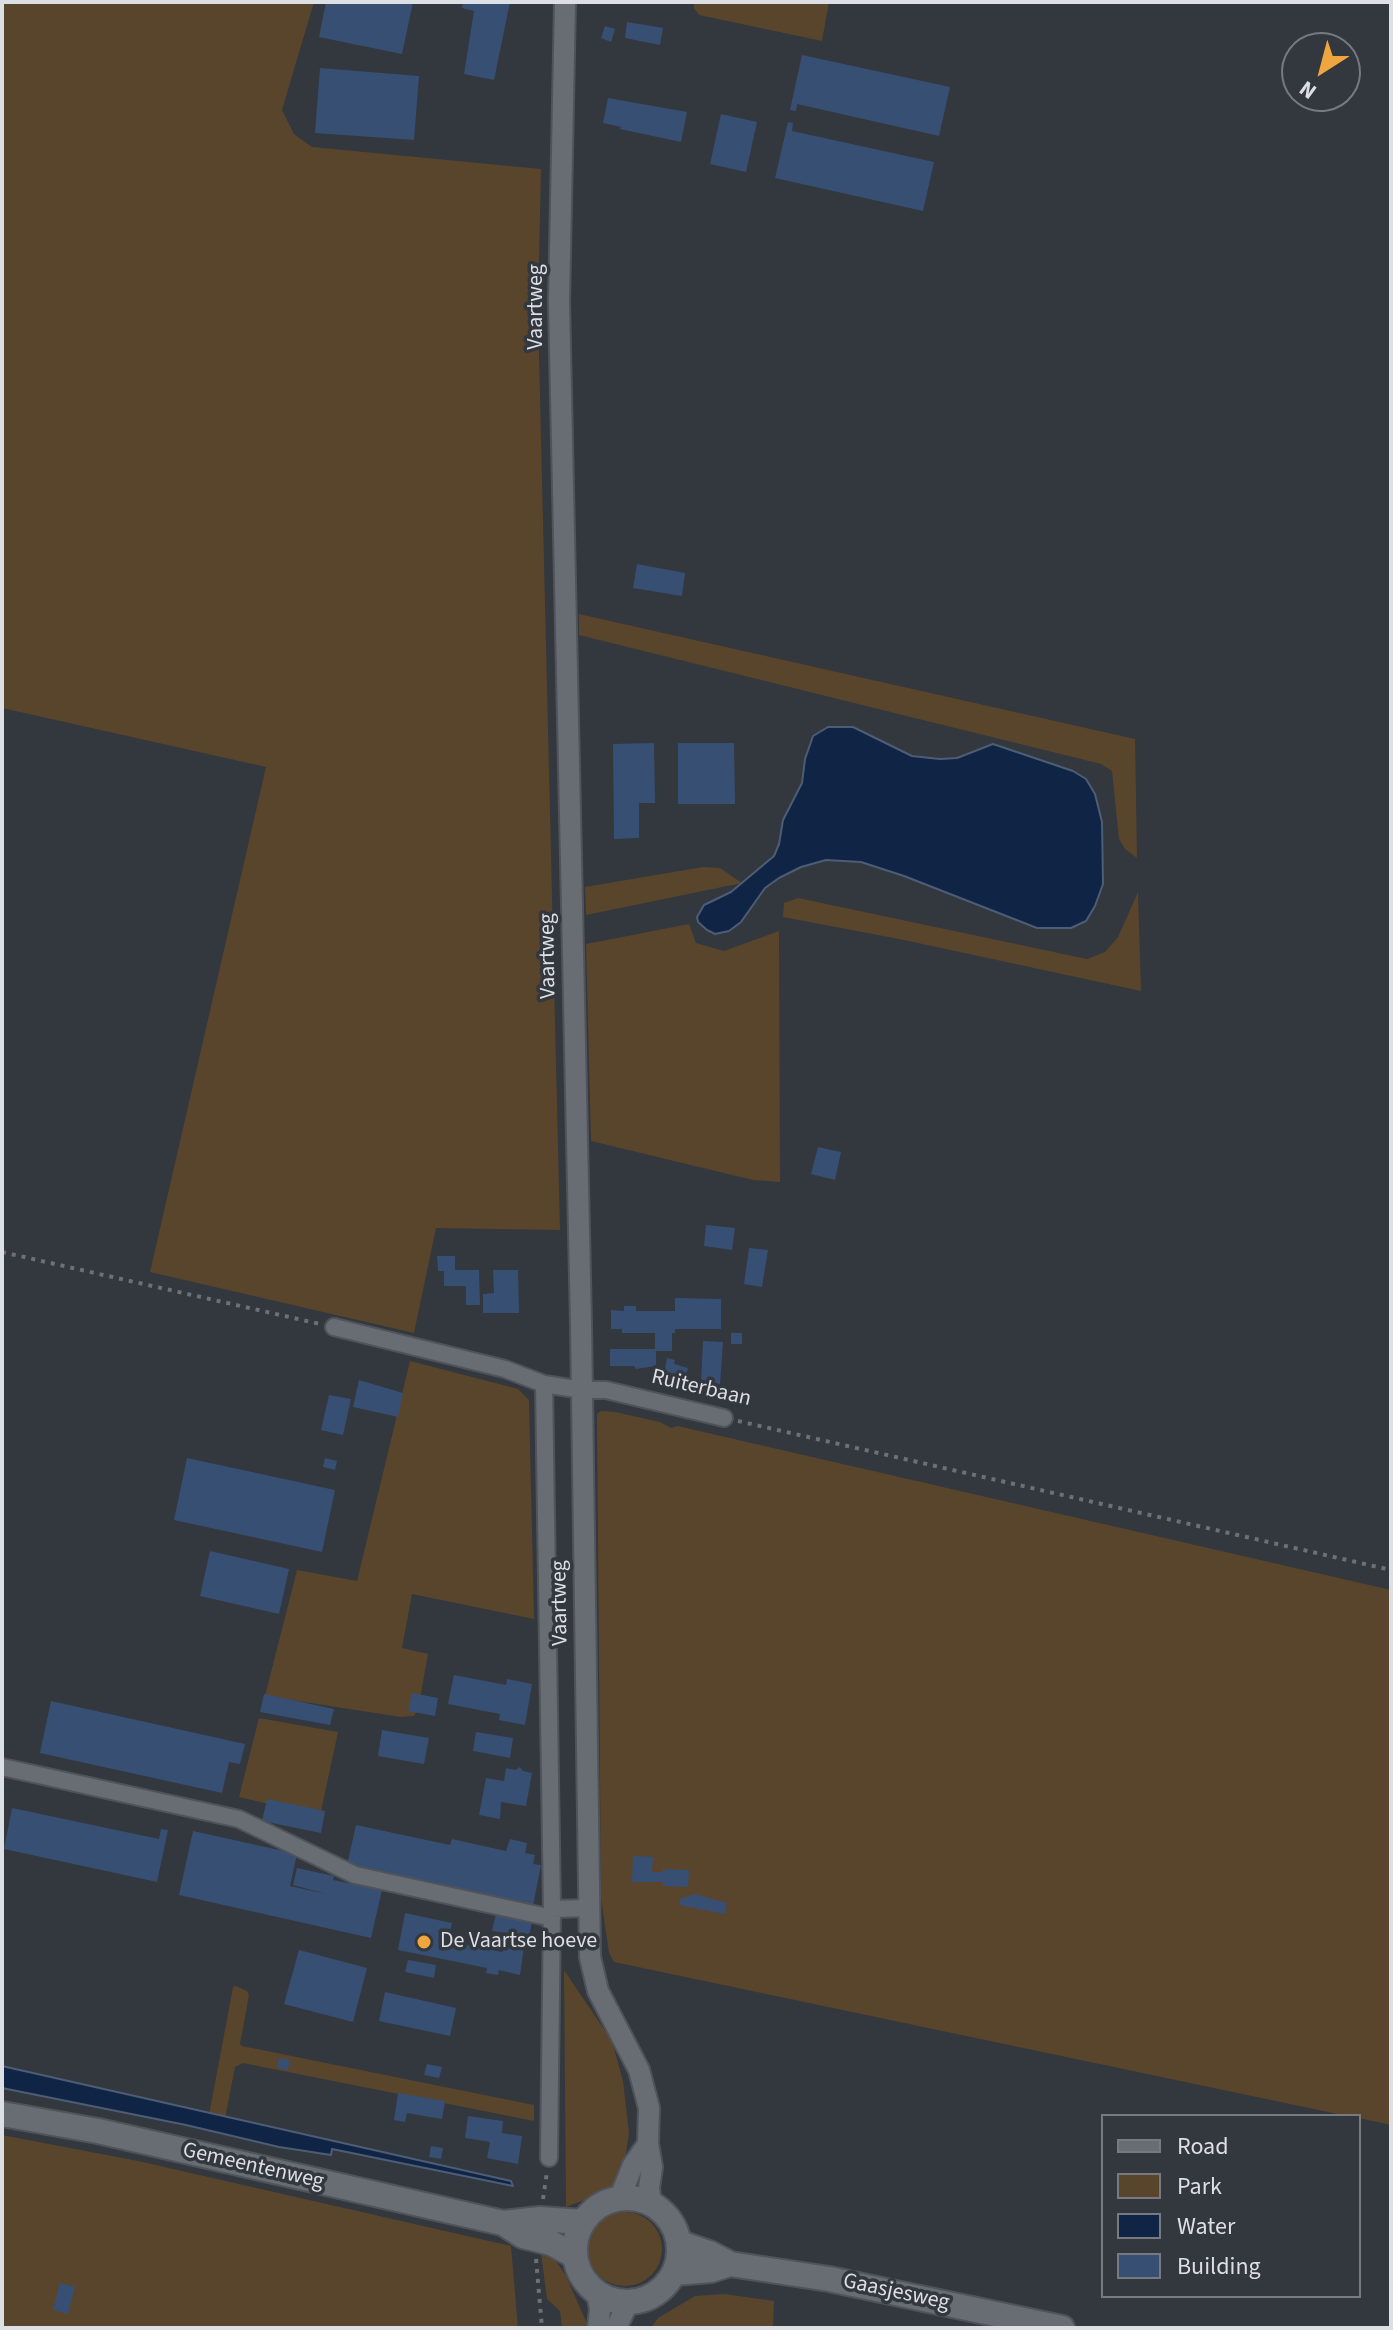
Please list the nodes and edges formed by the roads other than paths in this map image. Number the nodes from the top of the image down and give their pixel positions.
1 (565, 2) edge
2 (334, 1327) road end
3 (544, 1384) junction
4 (582, 1390) junction
5 (724, 1418) road end
6 (2, 1767) edge
7 (588, 1908) junction
8 (552, 1913) junction
9 (2, 2114) edge
10 (648, 2144) junction
11 (549, 2158) dead end
12 (620, 2197) junction
13 (651, 2203) junction
14 (582, 2222) junction
15 (503, 2223) junction
16 (680, 2243) junction
17 (575, 2256) junction
18 (730, 2264) junction
19 (675, 2273) junction
20 (597, 2293) junction
21 (628, 2303) junction
22 (598, 2328) edge
23 (616, 2328) edge
24 (1062, 2328) edge

1 - 4 street, Vaartweg
2 - 3 street, Ruiterbaan
3 - 4 street, Ruiterbaan
3 - 8 street, Vaartweg
4 - 5 street, Ruiterbaan
4 - 7 street, Vaartweg
6 - 8 street
7 - 8 street
7 - 10 street, Vaartweg
8 - 11 street, Vaartweg
9 - 15 main road, Gemeentenweg
10 - 12 street
10 - 13 street, Vaartweg
12 - 13 main road
12 - 14 main road
13 - 16 main road
14 - 15 main road, Gemeentenweg
14 - 17 main road
15 - 17 main road, Gemeentenweg
16 - 18 main road, Gaasjesweg
16 - 19 main road
17 - 20 main road
18 - 19 main road, Gaasjesweg
18 - 24 main road, Gaasjesweg
19 - 21 main road
20 - 21 main road
20 - 22 street
21 - 23 street

